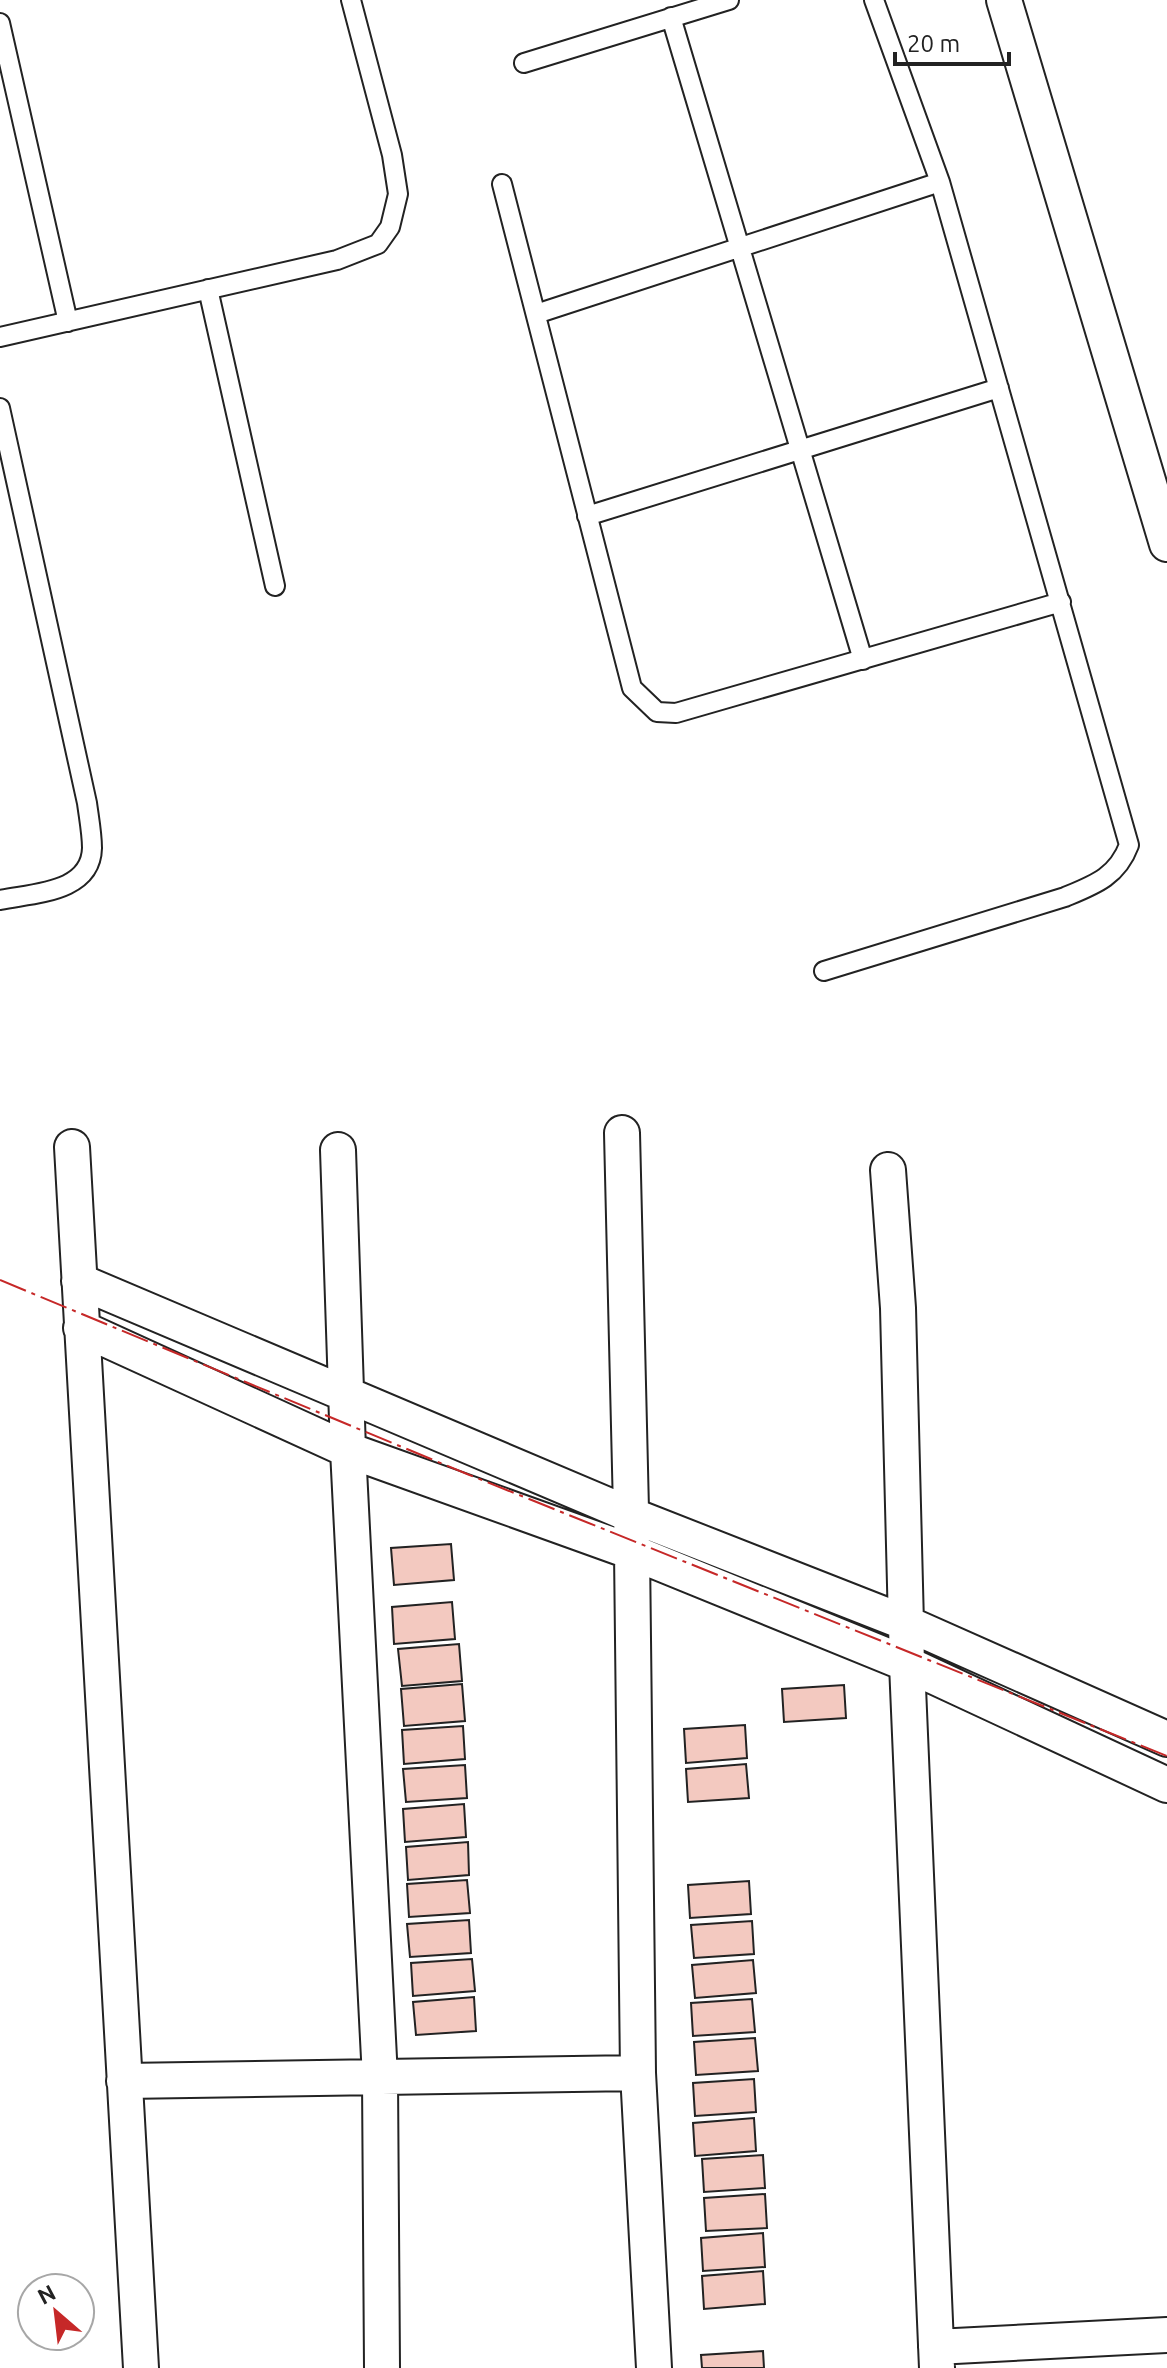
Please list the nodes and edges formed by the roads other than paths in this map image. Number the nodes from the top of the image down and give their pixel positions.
1 (351, 0) edge
2 (729, 0) edge
3 (874, 0) edge
4 (1004, 0) edge
5 (671, 17) junction
6 (0, 23) edge
7 (524, 63) dead end
8 (940, 182) junction
9 (502, 184) dead end
10 (739, 250) junction
11 (208, 289) junction
12 (536, 314) junction
13 (68, 322) junction
14 (0, 337) edge
15 (999, 388) junction
16 (0, 408) edge
17 (800, 449) junction
18 (587, 516) junction
19 (1167, 544) edge
20 (275, 586) dead end
21 (1061, 602) junction
22 (863, 660) junction
23 (0, 900) edge
24 (824, 971) dead end
25 (622, 1133) dead end
26 (72, 1147) dead end
27 (338, 1150) dead end
28 (888, 1170) dead end
29 (79, 1281) junction
30 (81, 1328) junction
31 (346, 1395) junction
32 (348, 1450) junction
33 (631, 1515) junction
34 (632, 1552) junction
35 (906, 1623) junction
36 (907, 1664) junction
37 (1167, 1739) edge
38 (1167, 1785) edge
39 (638, 2073) junction
40 (380, 2078) junction
41 (124, 2081) junction
42 (1167, 2335) edge
43 (936, 2357) edge
44 (141, 2368) edge
45 (382, 2368) edge
46 (654, 2368) edge

1 - 11 lane
2 - 5 lane
3 - 8 lane
4 - 19 street
5 - 7 lane
5 - 10 lane
6 - 13 lane
8 - 10 lane
8 - 15 lane
9 - 12 lane
10 - 12 lane
10 - 17 lane
11 - 13 lane
11 - 20 lane
12 - 18 lane
13 - 14 lane
15 - 17 lane
15 - 21 lane
16 - 23 lane
17 - 18 lane
17 - 22 lane
18 - 22 lane
21 - 22 lane
21 - 24 lane
25 - 33 street
26 - 29 street
27 - 31 street
28 - 35 street
29 - 30 street
29 - 31 street
30 - 32 street
30 - 41 street
31 - 32 street
31 - 33 street
32 - 34 street
32 - 40 street
33 - 34 street
33 - 35 street
34 - 36 street
34 - 39 street
35 - 36 street
35 - 37 street
36 - 38 street
36 - 43 street
39 - 40 street
39 - 46 street
40 - 41 street
40 - 45 street
41 - 44 street
42 - 43 street

